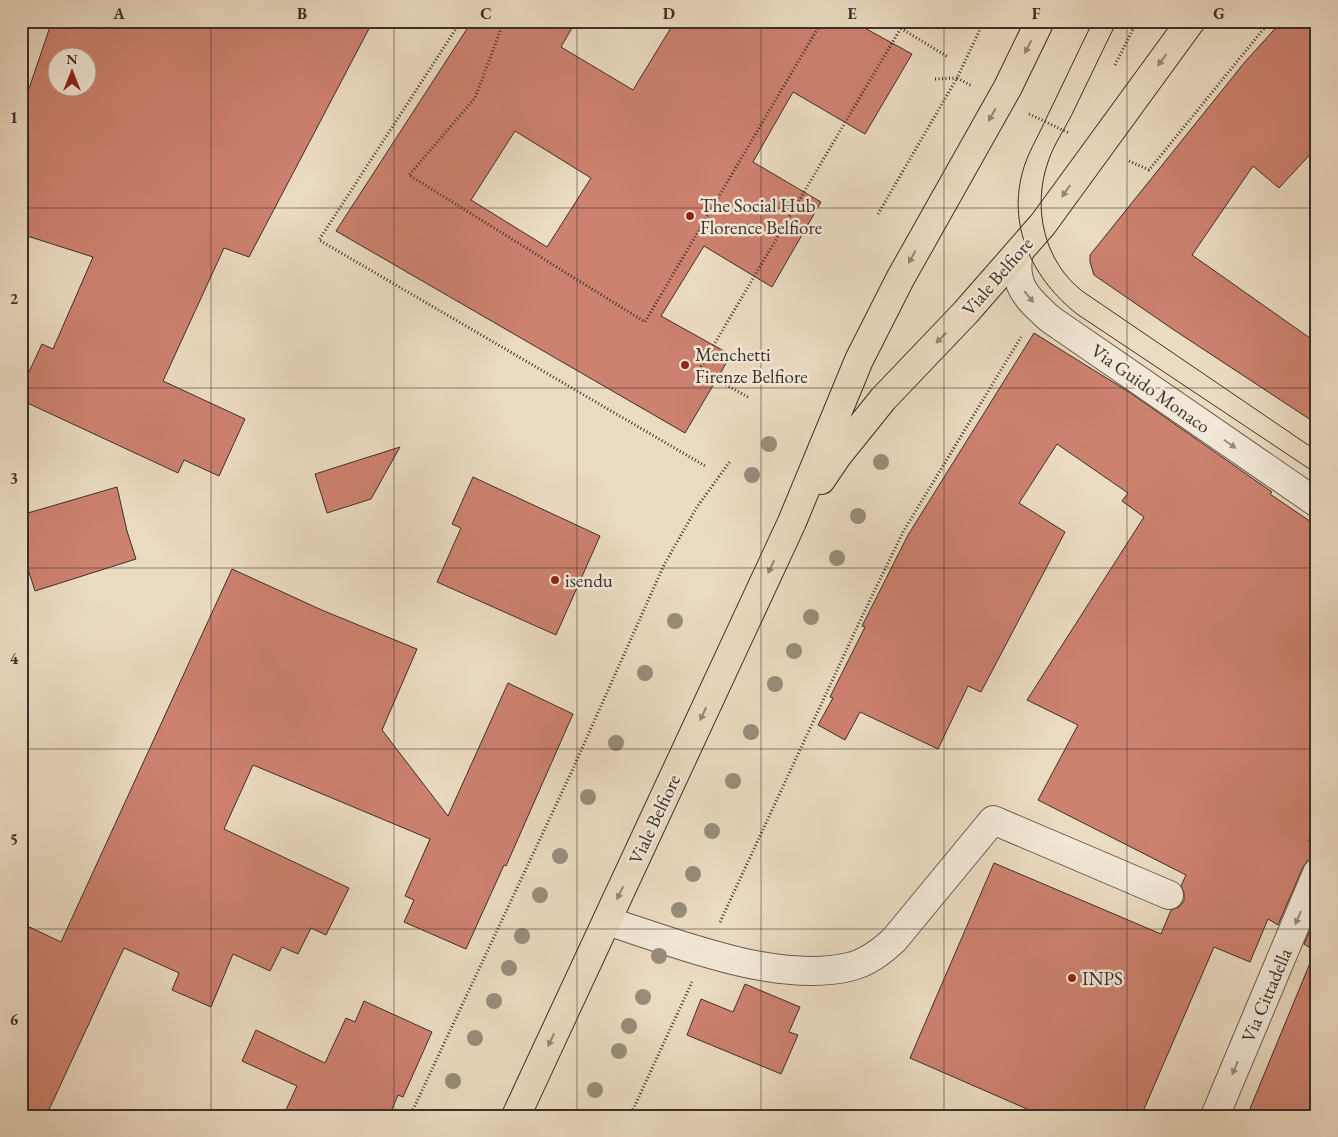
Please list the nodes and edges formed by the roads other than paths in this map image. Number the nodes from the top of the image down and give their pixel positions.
1 (1040, 21) edge
2 (1191, 21) edge
3 (1019, 252) junction
4 (1317, 503) edge
5 (792, 522) junction
6 (1317, 873) edge
7 (1169, 895) dead end
8 (607, 921) junction
9 (516, 1116) edge
10 (1215, 1116) edge

1 -> 5 main road, Viale Belfiore
2 -> 3 main road, Viale Belfiore
3 -> 4 street, Via Guido Monaco
3 -> 5 main road, Viale Belfiore
5 -> 8 main road, Viale Belfiore
6 -> 10 street, Via Cittadella
7 - 8 street
8 -> 9 main road, Viale Belfiore

